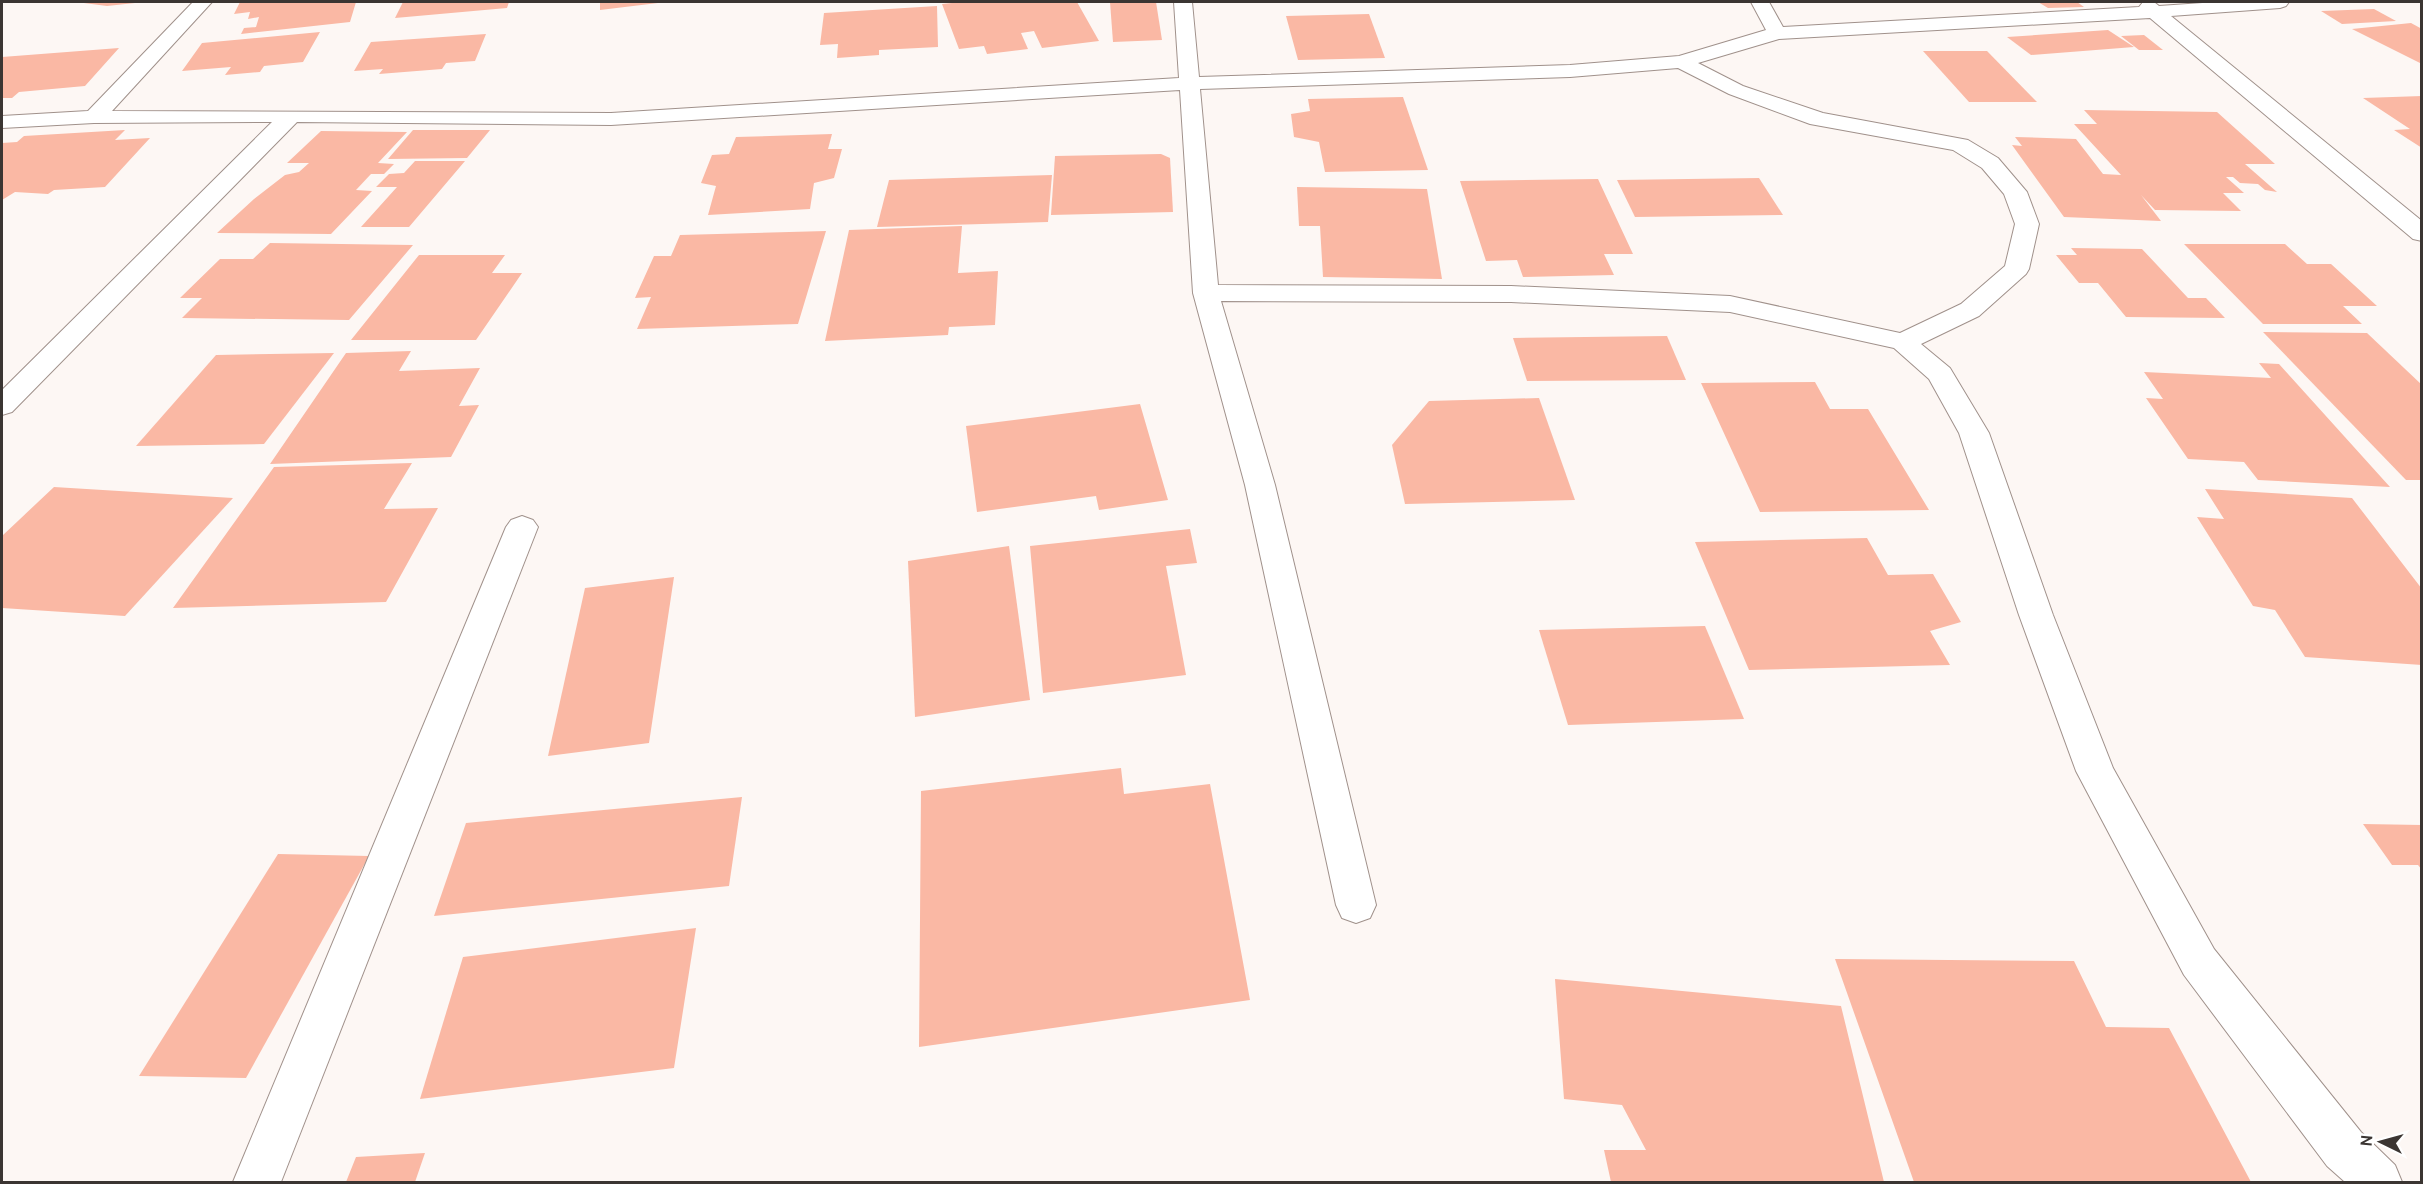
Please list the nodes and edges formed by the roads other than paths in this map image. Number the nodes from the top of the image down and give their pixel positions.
1 (203, 2) edge
2 (1183, 2) edge
3 (1760, 2) edge
4 (2280, 2) edge
5 (2148, 7) edge
6 (1777, 33) junction
7 (1680, 63) junction
8 (1190, 83) junction
9 (291, 116) junction
10 (94, 117) junction
11 (2, 122) edge
12 (2421, 234) edge
13 (1206, 293) junction
14 (1903, 342) junction
15 (2, 406) edge
16 (522, 527) dead end
17 (1356, 905) dead end
18 (257, 1182) edge
19 (2378, 1182) edge

1 - 10 street
2 - 8 street
3 - 6 street
4 - 5 street
5 - 6 street
5 - 12 street
6 - 7 street
7 - 8 street
7 - 14 street
8 - 9 street
8 - 13 street
9 - 10 street
9 - 15 street
10 - 11 street
13 - 14 street
13 - 17 street
14 - 19 street
16 - 18 street

